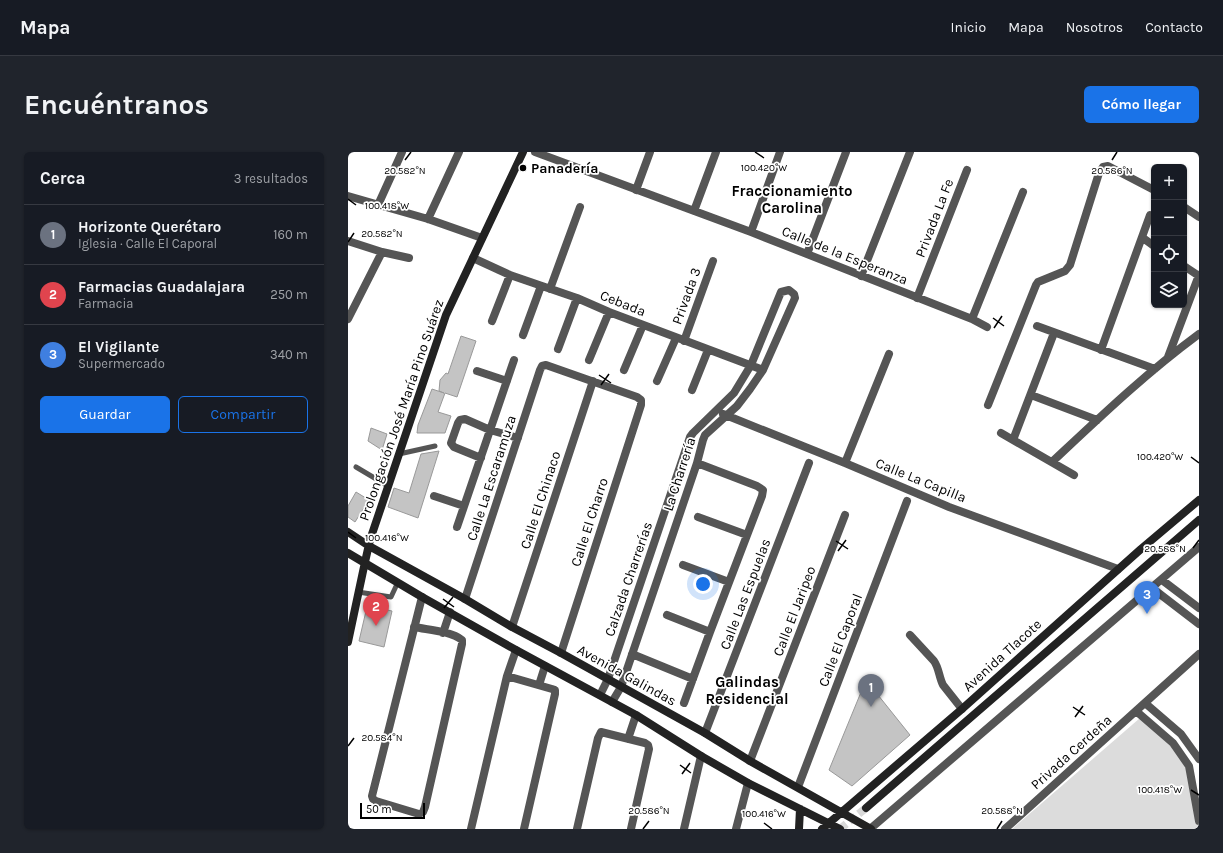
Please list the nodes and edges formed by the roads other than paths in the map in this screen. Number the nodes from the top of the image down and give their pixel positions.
1 (402, 152) edge
2 (459, 152) edge
3 (524, 152) edge
4 (535, 152) edge
5 (650, 152) edge
6 (716, 152) edge
7 (780, 152) edge
8 (846, 152) edge
9 (910, 152) edge
10 (967, 170) dead end
11 (1151, 188) edge
12 (636, 190) junction
13 (1023, 192) dead end
14 (348, 196) edge
15 (378, 205) junction
16 (580, 207) dead end
17 (1187, 209) edge
18 (694, 211) junction
19 (1150, 215) dead end
20 (1199, 217) edge
21 (428, 219) junction
22 (751, 232) junction
23 (482, 238) junction
24 (1143, 238) junction
25 (348, 241) edge
26 (1151, 244) edge
27 (382, 252) junction
28 (807, 254) junction
29 (409, 258) dead end
30 (473, 258) junction
31 (713, 261) dead end
32 (1187, 268) edge
33 (510, 275) junction
34 (861, 276) junction
35 (1199, 276) edge
36 (541, 286) junction
37 (550, 289) junction
38 (576, 298) junction
39 (917, 298) junction
40 (350, 307) edge
41 (609, 312) junction
42 (348, 319) edge
43 (972, 319) junction
44 (492, 321) dead end
45 (644, 325) junction
46 (1037, 326) dead end
47 (987, 327) dead end
48 (1054, 333) junction
49 (1199, 334) edge
50 (523, 335) dead end
51 (680, 339) junction
52 (558, 349) dead end
53 (708, 350) junction
54 (1101, 350) junction
55 (890, 354) dead end
56 (1167, 358) junction
57 (514, 360) dead end
58 (589, 360) dead end
59 (751, 365) junction
60 (1155, 369) junction
61 (624, 370) dead end
62 (763, 370) junction
63 (477, 371) dead end
64 (507, 381) junction
65 (593, 381) junction
66 (657, 381) dead end
67 (692, 390) dead end
68 (1031, 395) junction
69 (988, 405) dead end
70 (717, 411) junction
71 (726, 417) junction
72 (1097, 420) junction
73 (490, 430) junction
74 (1001, 433) dead end
75 (518, 438) junction
76 (1013, 440) junction
77 (435, 446) dead end
78 (399, 454) junction
79 (481, 458) junction
80 (1052, 462) junction
81 (697, 463) junction
82 (809, 463) dead end
83 (845, 463) junction
84 (356, 467) dead end
85 (1074, 474) dead end
86 (388, 486) junction
87 (434, 496) dead end
88 (1199, 500) edge
89 (907, 501) dead end
90 (464, 506) junction
91 (845, 515) dead end
92 (698, 517) dead end
93 (1199, 520) edge
94 (457, 527) dead end
95 (348, 532) edge
96 (747, 535) junction
97 (369, 546) junction
98 (1199, 547) edge
99 (348, 553) edge
100 (365, 562) junction
101 (683, 565) dead end
102 (1118, 569) junction
103 (1162, 580) junction
104 (398, 582) junction
105 (729, 582) junction
106 (1152, 588) junction
107 (358, 592) junction
108 (422, 597) junction
109 (465, 599) junction
110 (1199, 608) edge
111 (450, 612) junction
112 (667, 615) dead end
113 (1199, 624) edge
114 (414, 627) junction
115 (512, 627) junction
116 (710, 632) junction
117 (443, 633) junction
118 (910, 635) dead end
119 (348, 642) edge
120 (516, 650) junction
121 (561, 652) junction
122 (632, 654) junction
123 (1199, 654) edge
124 (545, 666) junction
125 (507, 676) junction
126 (608, 679) junction
127 (693, 679) junction
128 (539, 685) junction
129 (621, 687) junction
130 (600, 695) junction
131 (612, 702) junction
132 (684, 703) dead end
133 (1145, 703) junction
134 (962, 709) junction
135 (1136, 711) junction
136 (636, 715) junction
137 (706, 733) junction
138 (628, 739) junction
139 (701, 756) junction
140 (1199, 759) edge
141 (750, 761) junction
142 (748, 783) junction
143 (798, 787) junction
144 (866, 808) tunnel mouth
145 (800, 809) junction
146 (842, 812) junction
147 (1199, 817) edge
148 (825, 826) edge
149 (470, 829) edge
150 (524, 829) edge
151 (578, 829) edge
152 (631, 829) edge
153 (684, 829) edge
154 (736, 829) edge
155 (798, 829) edge
156 (839, 829) edge
157 (870, 829) edge
158 (1004, 829) edge

1 - 15 street
2 - 21 street
3 - 23 main road, Prolongación José María Pino Suárez
4 - 12 street, Calle de la Esperanza
5 - 12 street
6 - 18 street
7 - 22 street
8 - 28 street
9 - 34 street
10 - 39 street, Privada La Fe
11 - 69 street
12 - 18 street, Calle de la Esperanza
13 - 43 street
14 - 15 street
15 - 21 street
16 - 37 street
17 - 20 street
18 - 22 street, Calle de la Esperanza
19 - 24 street
21 - 23 street
22 - 28 street, Calle de la Esperanza
23 - 30 main road, Prolongación José María Pino Suárez
24 - 26 street
24 - 54 street
25 - 27 street
27 - 29 street
27 - 40 street
28 - 34 street, Calle de la Esperanza
30 - 33 street, Cebada
30 - 78 main road, Prolongación José María Pino Suárez
31 - 51 street, Privada 3
32 - 35 street
33 - 36 street, Cebada
33 - 44 street
34 - 39 street, Calle de la Esperanza
35 - 56 street
36 - 37 street, Cebada
36 - 50 street
37 - 38 street, Cebada
38 - 41 street, Cebada
38 - 52 street
39 - 43 street, Calle de la Esperanza
40 - 42 street
41 - 45 street, Cebada
41 - 58 street
43 - 47 street, Calle de la Esperanza
45 - 51 street, Cebada
45 - 61 street
46 - 48 street
48 - 54 street
48 - 68 street
49 - 56 street
51 - 53 street, Cebada
51 - 66 street, Privada 3
53 - 59 street, Cebada
53 - 67 street
54 - 60 street
55 - 83 street
56 - 60 street
57 - 64 street
59 - 62 street, Cebada
59 - 62 street, La Charrería
59 - 70 street, Calzada Charrerías
60 - 72 street
62 - 71 street, La Charrería
63 - 64 street
64 - 73 street
65 - 75 street, Calle La Escaramuza
65 - 115 street, Calle El Chinaco
65 - 121 street, Calle El Charro
68 - 72 street
68 - 76 street
70 - 71 street, Calle La Capilla
70 - 126 street, Calzada Charrerías
71 - 81 street, La Charrería
71 - 83 street, Calle La Capilla
72 - 80 street
73 - 75 street
73 - 79 street
73 - 79 street
74 - 76 street
75 - 109 street, Calle La Escaramuza
76 - 80 street
77 - 78 lane
78 - 86 main road, Prolongación José María Pino Suárez
79 - 90 street
80 - 85 street
81 - 96 street
81 - 122 street, La Charrería
82 - 137 street, Calle Las Espuelas
83 - 102 street, Calle La Capilla
84 - 86 lane
86 - 97 main road, Prolongación José María Pino Suárez
87 - 90 street
88 - 102 main road, Avenida Tlacote
89 - 143 street, Calle El Caporal
90 - 94 street
91 - 141 street, Calle El Jaripeo
92 - 96 street
93 - 144 main road, Avenida Tlacote
95 - 97 main road, Avenida Galindas
96 - 105 street
97 - 100 main road, Prolongación José María Pino Suárez
97 - 109 main road, Avenida Galindas
98 - 103 street
99 - 100 main road
100 - 104 main road
100 - 107 main road, Prolongación José María Pino Suárez
101 - 105 street
102 - 134 main road, Avenida Tlacote
103 - 106 street
103 - 110 street
104 - 107 lane
104 - 108 main road
105 - 116 street
106 - 113 street
106 - 157 street
107 - 119 main road, Prolongación José María Pino Suárez
108 - 111 main road
108 - 114 street
109 - 115 main road, Avenida Galindas
111 - 117 street
111 - 120 main road
112 - 116 street
114 - 117 street
114 - 117 street
115 - 121 main road, Avenida Galindas
116 - 127 street
118 - 134 street
120 - 124 main road
120 - 125 street
121 - 126 main road, Avenida Galindas
122 - 127 street
122 - 129 street, La Charrería
123 - 133 street, Privada Cerdeña
124 - 128 street
124 - 130 main road
125 - 128 street
125 - 149 street
126 - 129 main road, Avenida Galindas
126 - 130 street, Calzada Charrerías
127 - 132 street
128 - 150 street
129 - 131 street, La Charrería
129 - 137 main road, Avenida Galindas
130 - 131 main road
131 - 136 main road
133 - 135 street, Privada Cerdeña
133 - 140 street
134 - 146 main road, Avenida Tlacote
135 - 147 street
135 - 158 street, Privada Cerdeña
136 - 138 street
136 - 139 main road
137 - 141 main road, Avenida Galindas
138 - 151 street
138 - 152 street
139 - 142 main road
139 - 153 street
141 - 143 main road, Avenida Galindas
142 - 145 main road
142 - 154 street
143 - 146 main road, Avenida Galindas
145 - 148 main road
145 - 155 main road
146 - 148 main road, Avenida Tlacote
146 - 156 main road
146 - 157 main road, Avenida Galindas
148 - 156 main road

